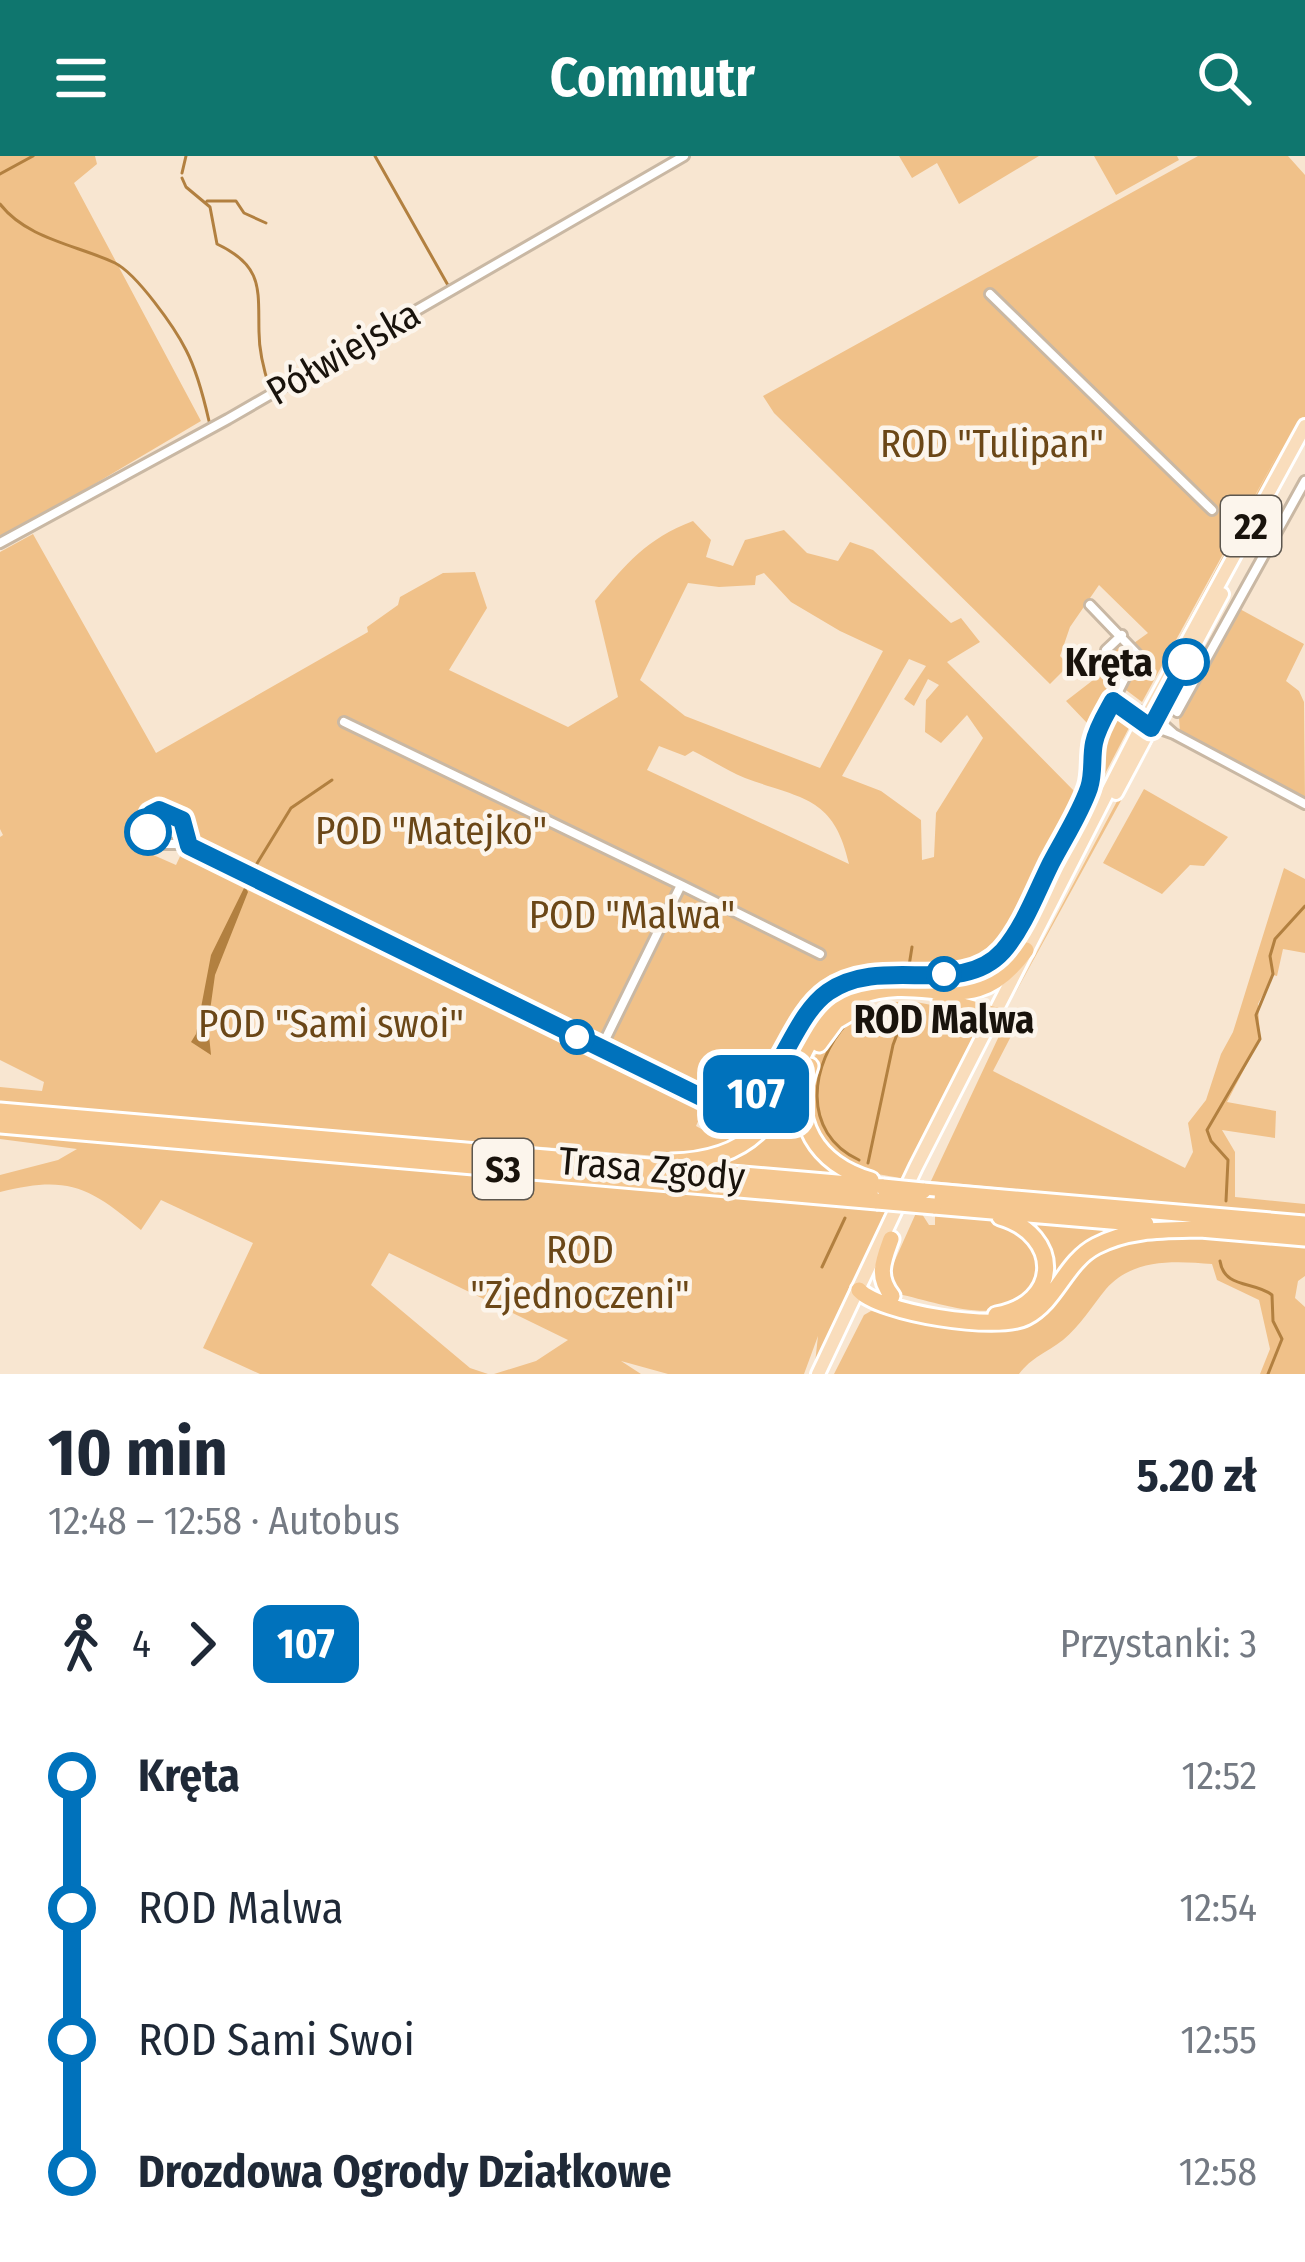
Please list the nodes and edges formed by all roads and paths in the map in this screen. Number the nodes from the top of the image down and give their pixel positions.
1 (684, 156) edge
2 (990, 294) dead end
3 (1305, 426) edge
4 (1305, 440) edge
5 (1305, 482) edge
6 (1212, 510) dead end
7 (0, 543) edge
8 (1090, 604) dead end
9 (1121, 634) junction
10 (1106, 650) dead end
11 (1113, 701) junction
12 (1177, 712) dead end
13 (1149, 721) junction
14 (344, 722) dead end
15 (1305, 804) edge
16 (189, 846) junction
17 (681, 885) junction
18 (1026, 950) junction
19 (820, 954) dead end
20 (964, 992) junction
21 (996, 1014) junction
22 (601, 1048) junction
23 (0, 1111) edge
24 (0, 1125) edge
25 (596, 1163) junction
26 (882, 1190) junction
27 (932, 1196) junction
28 (962, 1208) junction
29 (1305, 1224) edge
30 (1204, 1229) junction
31 (1305, 1238) edge
32 (891, 1239) junction
33 (862, 1296) junction
34 (890, 1300) junction
35 (821, 1374) edge

1 - 7 street, Półwiejska
2 - 6 street
3 - 13 main road, 22
4 - 13 main road, 22
5 - 12 street
8 - 9 street
9 - 10 street
9 - 11 street
11 - 13 street
11 - 22 street
13 - 15 street
13 - 18 main road, 22
13 - 21 main road, 22
14 - 17 street
16 - 16 street
16 - 22 street
17 - 19 street
17 - 22 street
18 - 20 highway
18 - 21 main road, 22
20 - 21 highway
20 - 25 highway
21 - 26 highway
21 - 32 main road, 22
21 - 33 main road, 22
23 - 25 highway, Trasa Zgody / S3
24 - 26 highway, Trasa Zgody / S3
25 - 26 highway, Trasa Zgody / S3
26 - 27 highway, bridge
27 - 28 highway
27 - 29 highway
28 - 30 highway
28 - 34 highway
30 - 31 highway
30 - 34 highway
32 - 33 main road, 22
32 - 34 highway
33 - 34 highway
33 - 35 main road, 22
33 - 35 main road, 22

